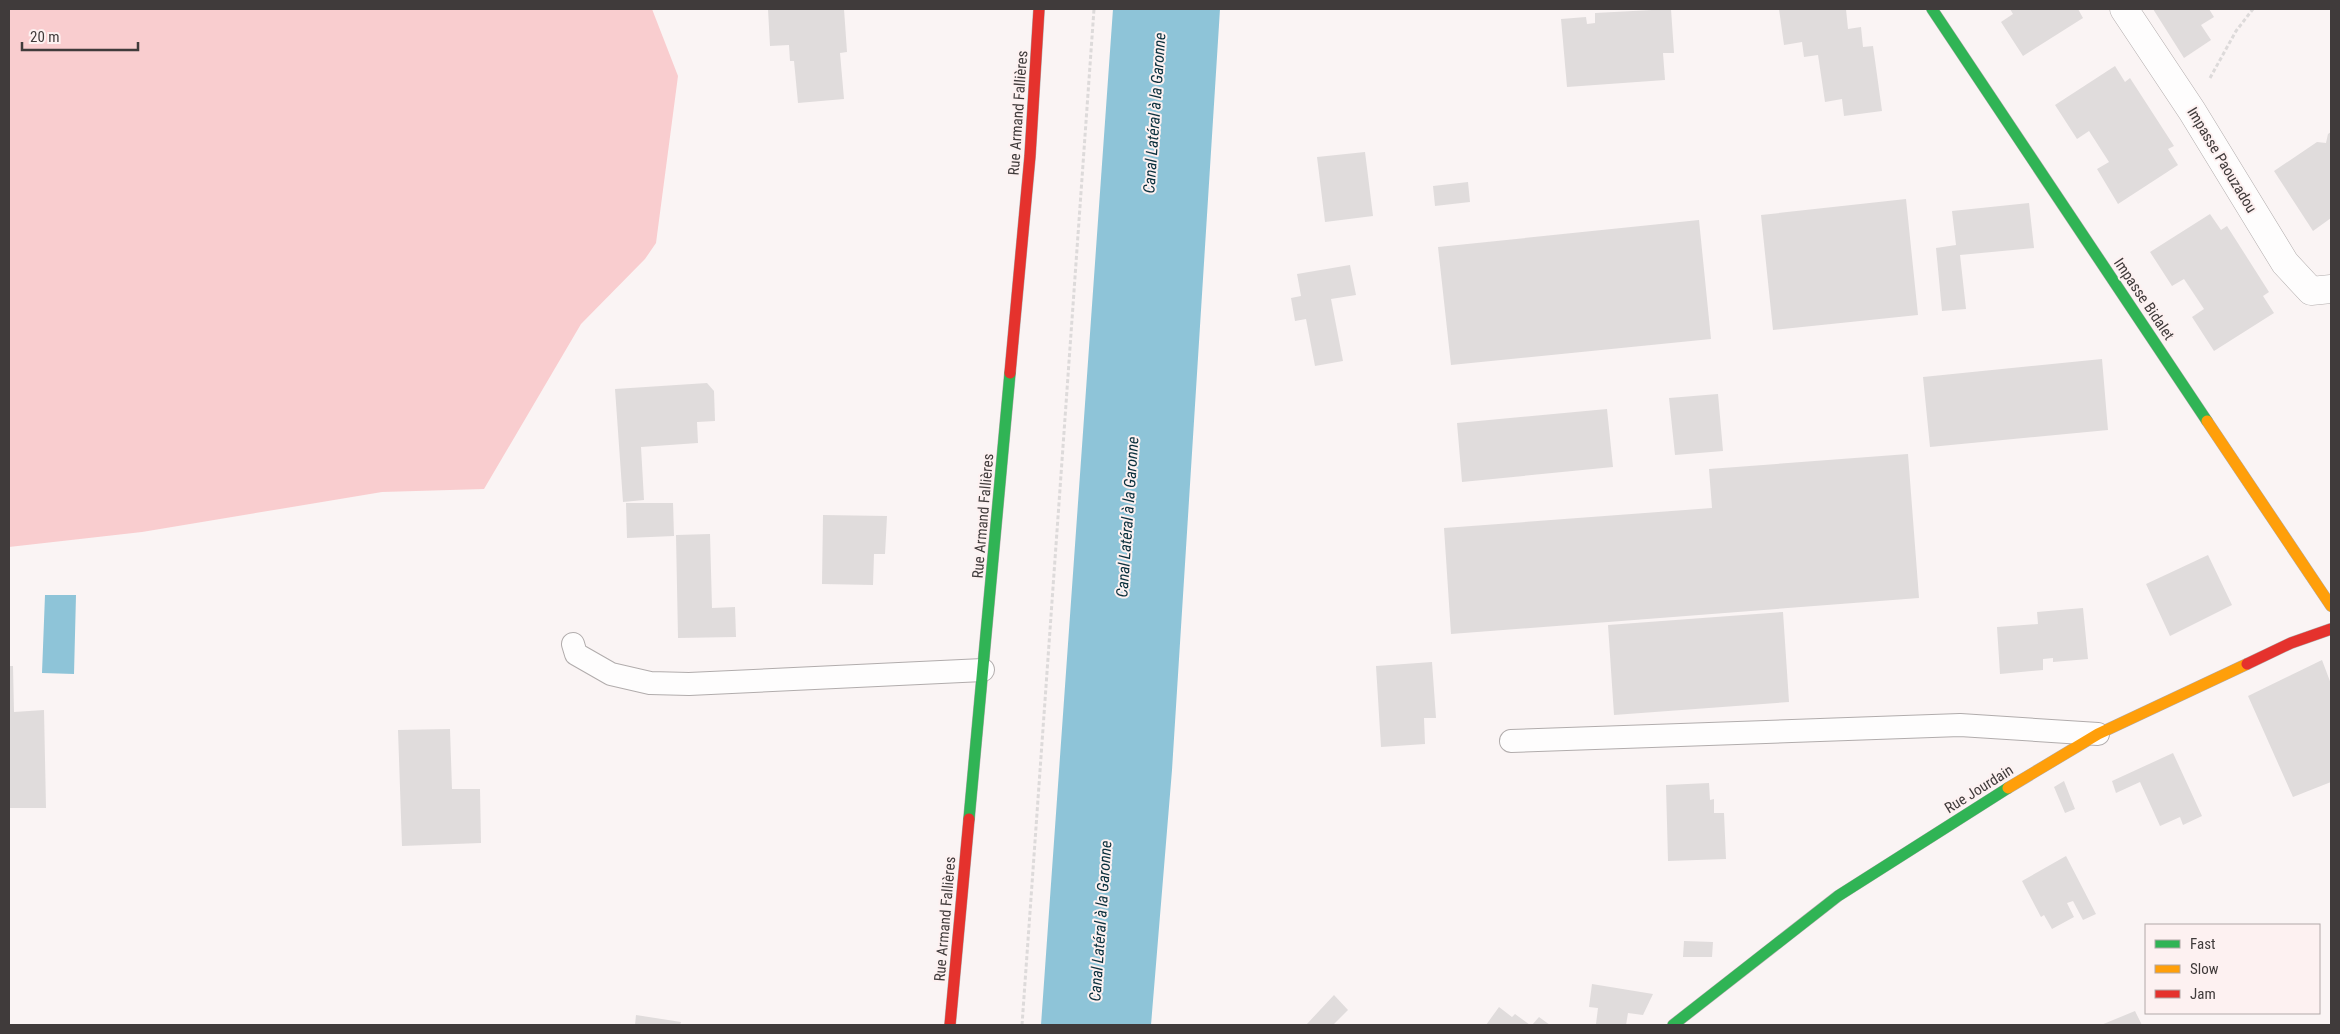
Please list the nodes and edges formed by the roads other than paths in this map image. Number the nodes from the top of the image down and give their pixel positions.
1 (1039, 9) edge
2 (1932, 9) edge
3 (2124, 9) edge
4 (2331, 289) edge
5 (2331, 606) edge
6 (2331, 629) edge
7 (573, 644) dead end
8 (983, 670) junction
9 (2098, 734) junction
10 (1511, 741) dead end
11 (950, 1025) edge
12 (1673, 1025) edge

1 - 8 street, Rue Armand Fallières
2 - 5 street, Impasse Bidalet
3 - 4 street, Impasse Paouzadou
6 - 9 street, Rue Jourdain
7 - 8 lane
8 - 11 street, Rue Armand Fallières
9 - 10 lane
9 - 12 street, Rue Jourdain

